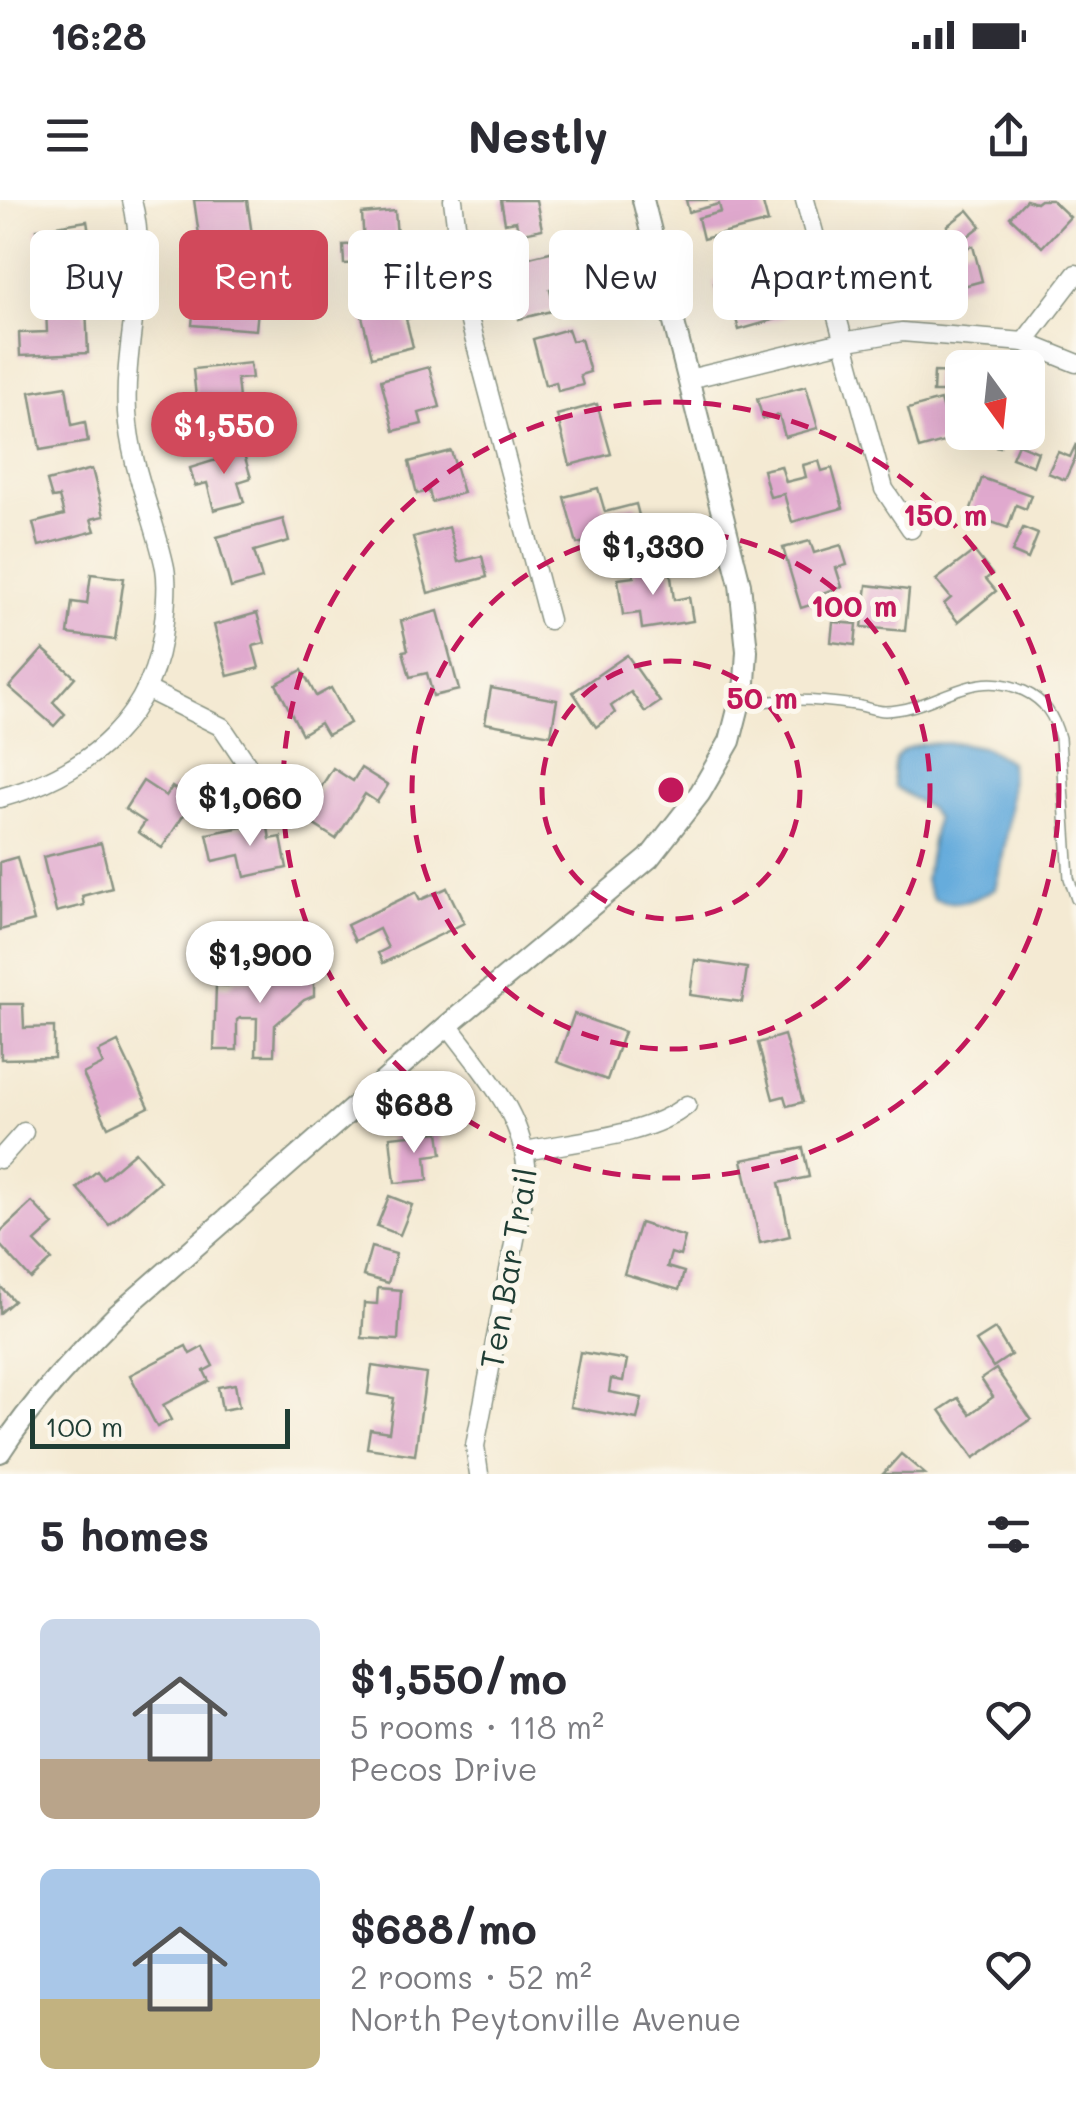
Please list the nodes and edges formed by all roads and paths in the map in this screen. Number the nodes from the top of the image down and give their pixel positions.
1 (132, 200) edge
2 (454, 200) edge
3 (643, 200) edge
4 (805, 200) edge
5 (1076, 274) edge
6 (842, 342) junction
7 (1024, 342) junction
8 (1076, 363) edge
9 (689, 379) junction
10 (911, 529) dead end
11 (549, 620) dead end
12 (146, 689) junction
13 (740, 704) junction
14 (247, 764) dead end
15 (0, 798) edge
16 (1076, 898) edge
17 (448, 1025) junction
18 (688, 1106) dead end
19 (24, 1132) dead end
20 (526, 1151) junction
21 (0, 1160) edge
22 (0, 1452) edge
23 (479, 1474) edge

1 - 12 street
2 - 11 street
3 - 9 street
4 - 6 street
5 - 7 street
6 - 7 street
6 - 9 street
6 - 10 street
7 - 8 street
9 - 13 street
12 - 14 street
12 - 15 street
13 - 16 lane
13 - 17 street
17 - 20 street, Ten Bar Trail
17 - 22 street
18 - 20 street
19 - 21 street
20 - 23 street, Ten Bar Trail

